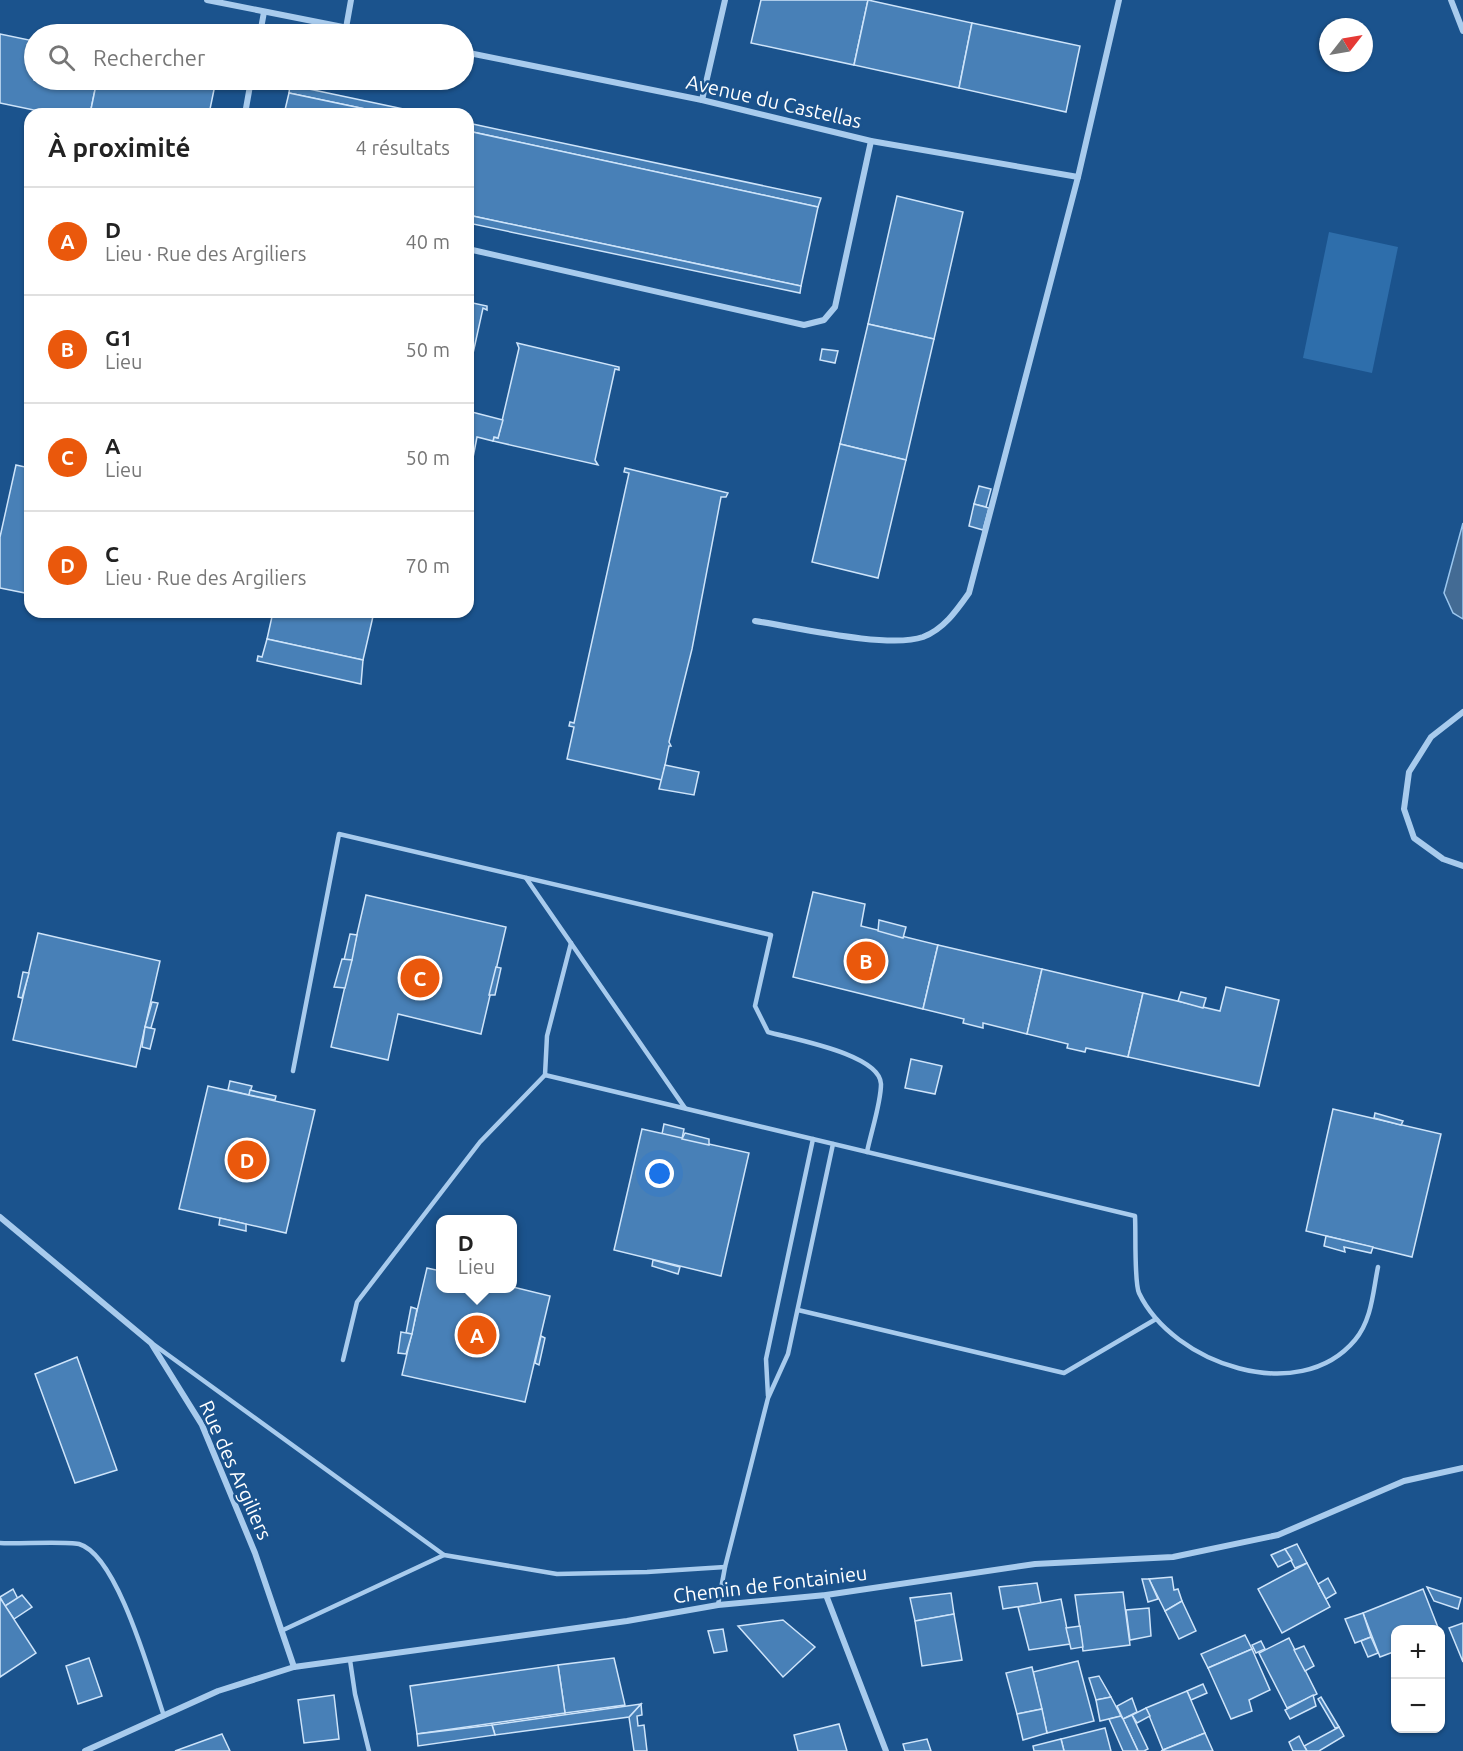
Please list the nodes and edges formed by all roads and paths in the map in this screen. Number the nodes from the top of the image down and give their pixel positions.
1 (207, 0) edge
2 (351, 0) edge
3 (725, 0) edge
4 (1119, 0) edge
5 (1451, 0) edge
6 (264, 12) junction
7 (262, 24) edge
8 (326, 24) edge
9 (347, 24) edge
10 (1463, 31) edge
11 (474, 54) edge
12 (249, 90) edge
13 (702, 100) junction
14 (246, 108) edge
15 (871, 141) junction
16 (1078, 177) junction
17 (474, 250) edge
18 (755, 621) dead end
19 (1463, 712) edge
20 (1463, 866) edge
21 (526, 878) junction
22 (571, 943) junction
23 (294, 1071) dead end
24 (545, 1075) junction
25 (685, 1109) junction
26 (813, 1140) junction
27 (833, 1144) junction
28 (867, 1152) junction
29 (0, 1217) edge
30 (1378, 1267) dead end
31 (798, 1310) junction
32 (1156, 1319) junction
33 (151, 1343) junction
34 (343, 1360) dead end
35 (768, 1398) junction
36 (1463, 1468) edge
37 (0, 1543) edge
38 (444, 1555) junction
39 (725, 1566) junction
40 (826, 1595) junction
41 (718, 1605) junction
42 (281, 1631) junction
43 (350, 1660) junction
44 (294, 1667) junction
45 (164, 1716) junction
46 (85, 1751) edge
47 (369, 1751) edge
48 (886, 1751) edge

1 - 6 street
2 - 9 street
3 - 13 street
4 - 16 street
5 - 10 street
6 - 7 street
6 - 8 street
11 - 13 street, Avenue du Castellas
12 - 14 street
13 - 15 street, Avenue du Castellas
15 - 16 street, Avenue du Castellas
15 - 17 street
16 - 18 street
19 - 20 street
21 - 22 lane
21 - 23 lane
21 - 28 lane
22 - 24 lane
22 - 25 lane
24 - 25 lane
24 - 34 lane
25 - 26 lane
26 - 27 lane
26 - 35 lane
27 - 28 lane
27 - 31 lane
28 - 32 lane
29 - 33 street, Rue des Argiliers
30 - 32 lane
31 - 32 lane
31 - 35 lane
33 - 38 lane
33 - 42 street, Rue des Argiliers
35 - 39 lane
36 - 40 street, Chemin de Fontainieu
37 - 45 lane
38 - 39 lane
38 - 42 lane
39 - 41 lane
40 - 41 street, Chemin de Fontainieu
40 - 48 street
41 - 43 street, Chemin de Fontainieu
42 - 44 street, Rue des Argiliers
43 - 44 street, Chemin de Fontainieu
43 - 47 lane
44 - 45 street, Chemin de Fontainieu
45 - 46 street, Chemin de Fontainieu

